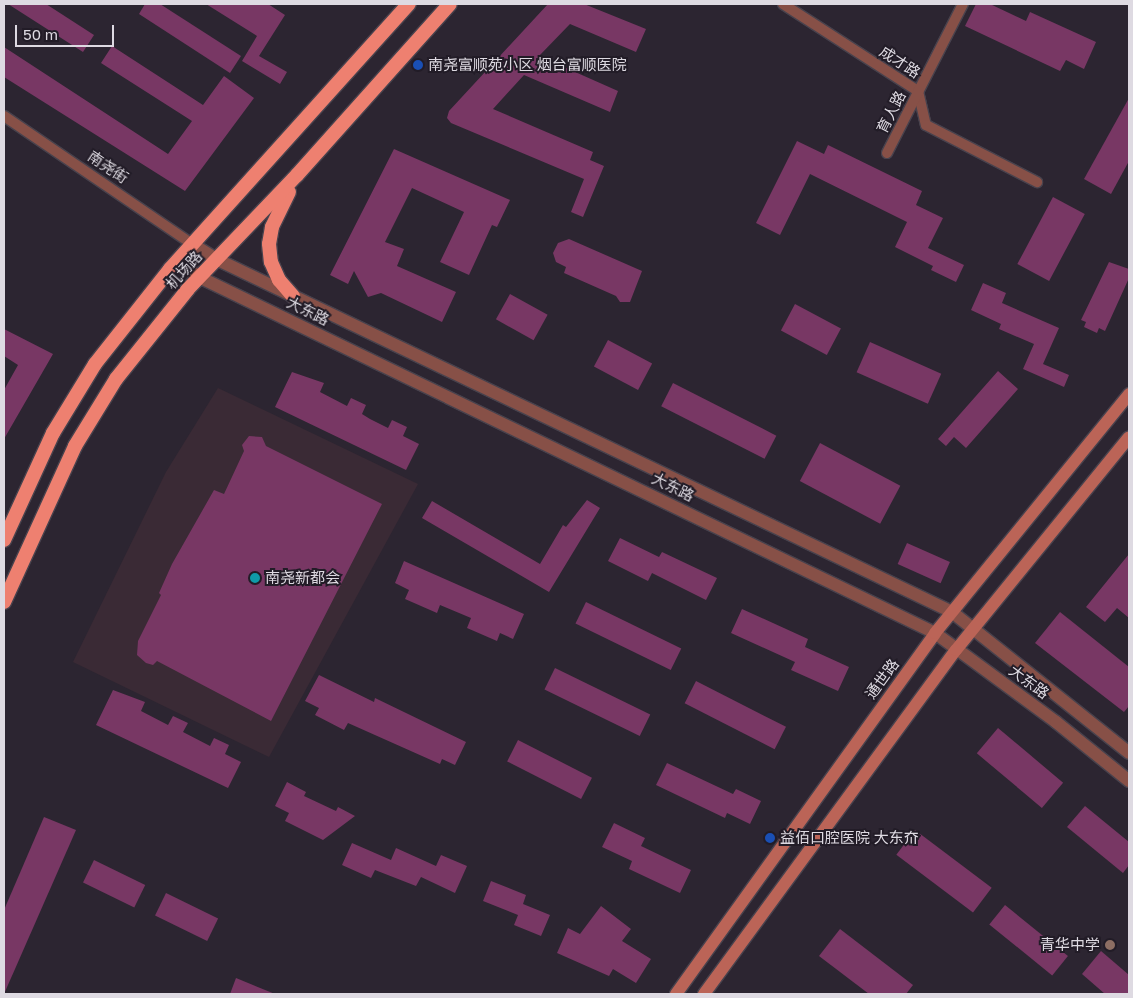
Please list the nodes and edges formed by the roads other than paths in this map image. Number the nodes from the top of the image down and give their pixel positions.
1 (409, 4) edge
2 (450, 4) edge
3 (783, 4) edge
4 (963, 4) edge
5 (918, 91) junction
6 (4, 116) edge
7 (887, 153) dead end
8 (297, 175) junction
9 (1037, 182) dead end
10 (194, 245) junction
11 (216, 259) junction
12 (177, 262) junction
13 (200, 277) junction
14 (294, 296) junction
15 (1129, 394) edge
16 (1129, 437) edge
17 (4, 540) edge
18 (4, 602) edge
19 (952, 612) junction
20 (973, 630) junction
21 (935, 633) junction
22 (956, 650) junction
23 (1129, 753) edge
24 (1129, 781) edge
25 (676, 994) edge
26 (704, 994) edge

1 - 10 highway, 机场路
2 - 8 highway, 机场路
3 - 5 street, 成才路
4 - 5 street, 育人路
5 - 7 street, 育人路
5 - 9 street, 成才路
6 - 10 street, 南尧街
8 - 11 highway, 机场路
8 - 14 highway
10 - 11 street, 大东路
10 - 12 highway, 机场路
11 - 13 highway, 机场路
11 - 14 street, 大东路
12 - 13 street, 大东路
12 - 17 highway, 机场路
13 - 18 highway, 机场路
13 - 21 street, 大东路
14 - 19 street, 大东路
15 - 19 main road, 通世路
16 - 20 main road
19 - 20 street, 大东路
19 - 21 main road, 通世路
20 - 22 main road
20 - 23 street, 大东路
21 - 22 street, 大东路
21 - 25 main road, 通世路
22 - 24 street, 大东路
22 - 26 main road

